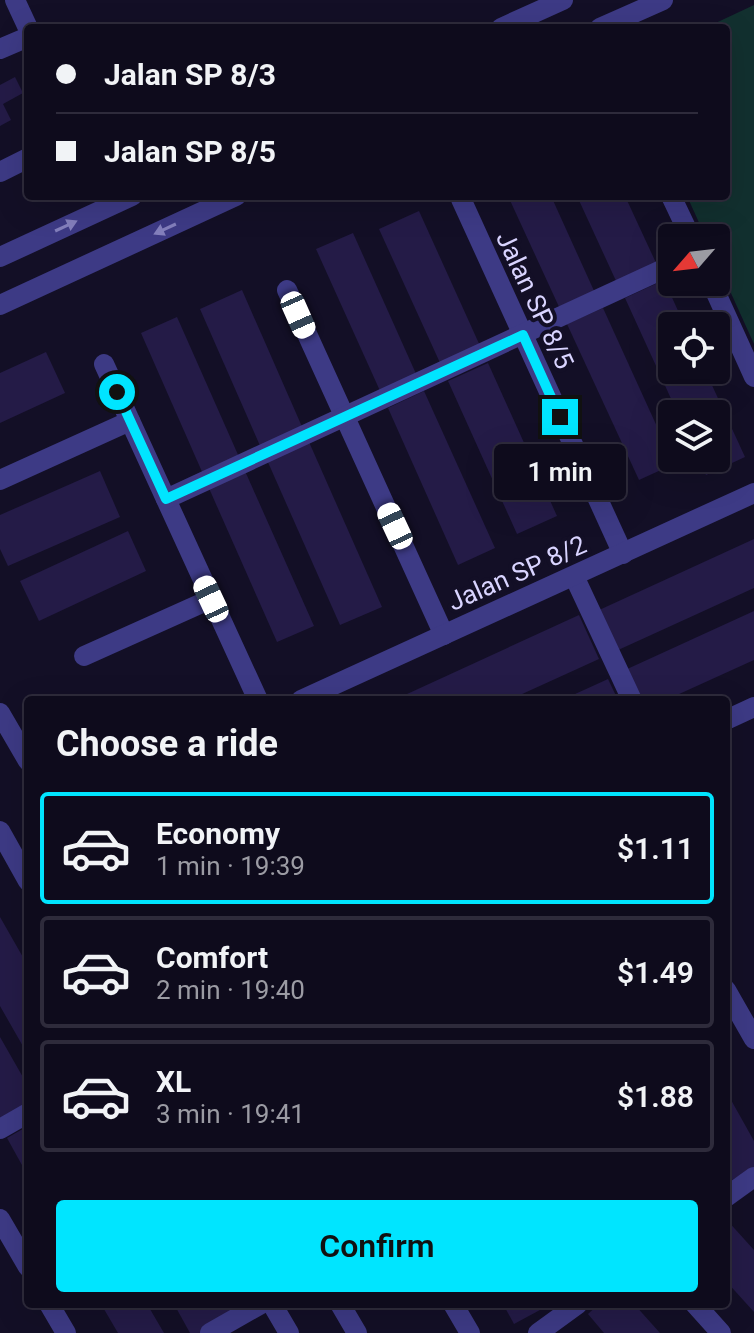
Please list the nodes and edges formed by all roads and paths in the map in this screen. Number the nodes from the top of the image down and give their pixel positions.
1 (15, 0) edge
2 (563, 0) edge
3 (663, 0) edge
4 (523, 15) edge
5 (26, 24) edge
6 (609, 24) edge
7 (24, 39) edge
8 (0, 49) edge
9 (24, 160) edge
10 (0, 172) edge
11 (227, 200) edge
12 (461, 200) edge
13 (673, 200) edge
14 (110, 201) edge
15 (684, 224) edge
16 (0, 257) edge
17 (658, 272) edge
18 (287, 290) dead end
19 (717, 296) edge
20 (0, 305) edge
21 (523, 335) junction
22 (104, 364) dead end
23 (754, 377) edge
24 (345, 417) junction
25 (130, 421) junction
26 (0, 480) edge
27 (754, 493) edge
28 (166, 499) junction
29 (623, 554) junction
30 (574, 576) junction
31 (211, 599) junction
32 (444, 635) junction
33 (84, 656) dead end
34 (256, 696) edge
35 (310, 696) edge
36 (630, 696) edge
37 (754, 707) edge
38 (0, 713) edge
39 (730, 718) edge
40 (24, 754) edge
41 (0, 831) edge
42 (24, 874) edge
43 (730, 998) edge
44 (754, 1039) edge
45 (24, 1115) edge
46 (0, 1129) edge
47 (754, 1177) edge
48 (730, 1194) edge
49 (0, 1219) edge
50 (24, 1260) edge
51 (51, 1308) edge
52 (254, 1308) edge
53 (274, 1308) edge
54 (342, 1308) edge
55 (455, 1308) edge
56 (572, 1308) edge
57 (699, 1308) edge
58 (66, 1333) edge
59 (210, 1333) edge
60 (289, 1333) edge
61 (357, 1333) edge
62 (470, 1333) edge
63 (538, 1333) edge
64 (721, 1333) edge

1 - 5 street
2 - 4 street
3 - 6 street
7 - 8 street
9 - 10 street
11 -> 20 street
12 - 21 street, Jalan SP 8/5
13 - 15 street
16 -> 14 street
17 - 21 street
18 - 24 street
19 - 23 street
21 - 24 street
21 - 29 street, Jalan SP 8/5
22 - 25 street
24 - 28 street
24 - 32 street
25 - 26 street
25 - 28 street
27 - 29 street, Jalan SP 8/2
28 - 31 street
29 - 30 street, Jalan SP 8/2
30 - 32 street, Jalan SP 8/2
30 - 36 street
31 - 33 street
31 - 34 street
32 - 35 street, Jalan SP 8/2
37 - 39 street
38 - 40 street
41 - 42 street
43 - 44 street
45 - 46 street
47 - 48 street
49 - 50 street
51 - 58 street
52 - 59 street
53 - 60 street
54 - 61 street
55 - 62 street
56 - 63 street
57 - 64 street

